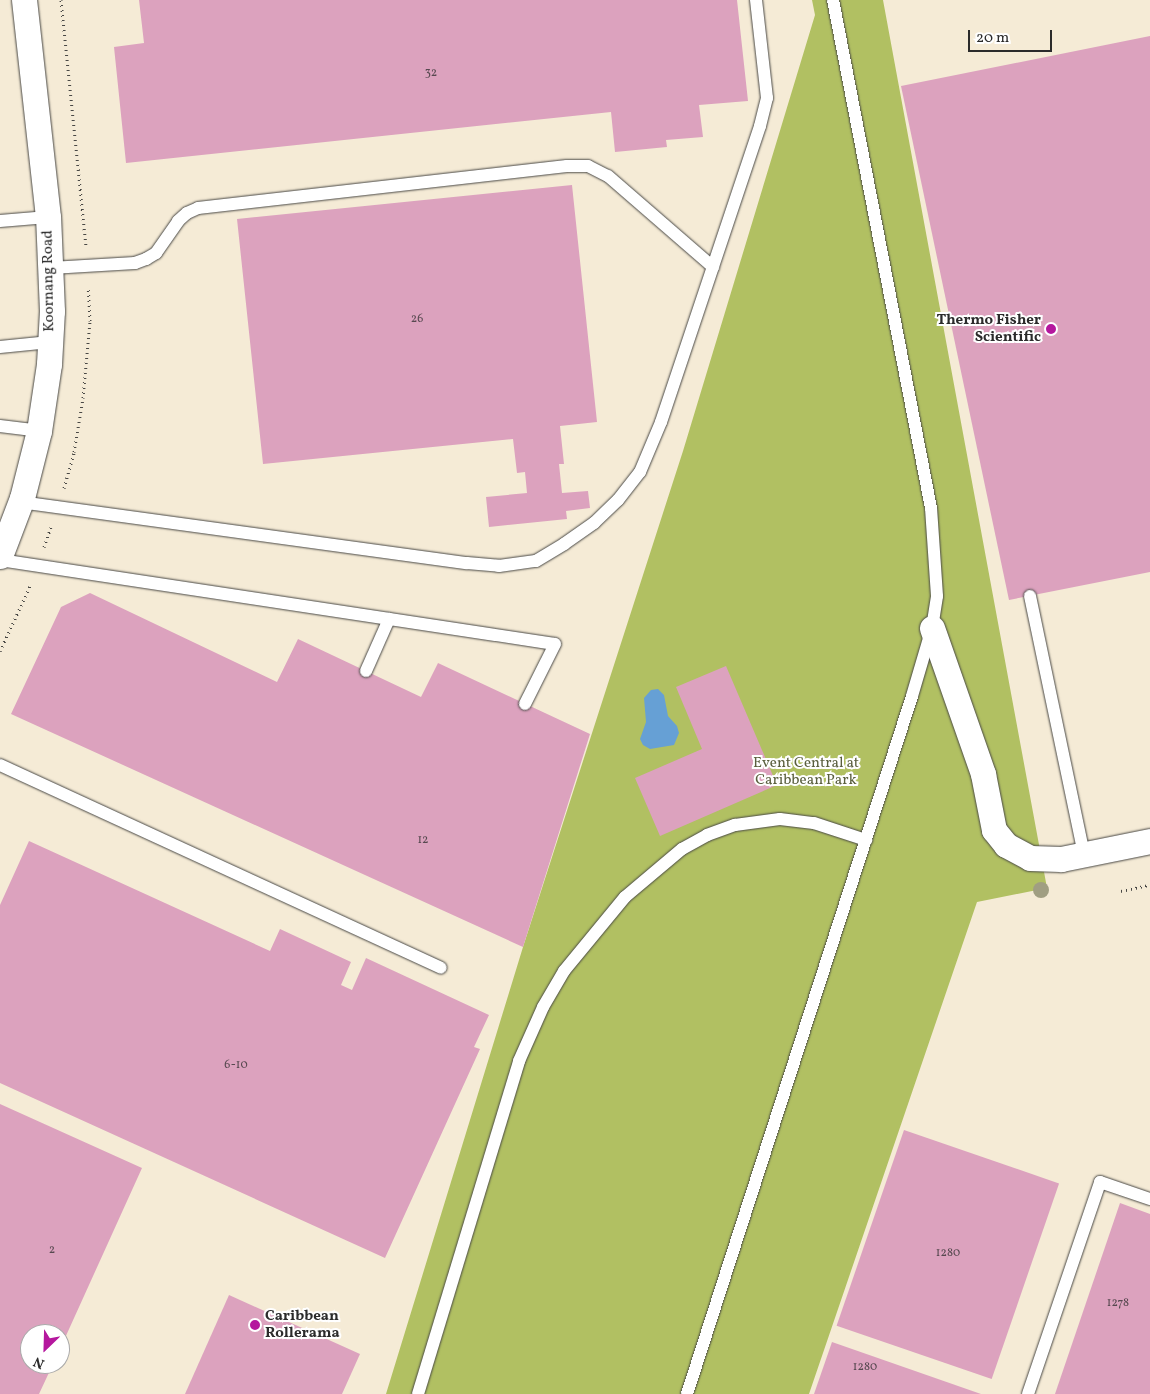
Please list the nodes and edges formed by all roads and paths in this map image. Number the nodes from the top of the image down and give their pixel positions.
1 (24, 0) edge
2 (756, 0) edge
3 (833, 0) edge
4 (48, 217) junction
5 (0, 221) edge
6 (713, 266) junction
7 (51, 268) junction
8 (50, 342) junction
9 (0, 347) edge
10 (0, 426) edge
11 (39, 431) junction
12 (20, 502) junction
13 (0, 556) edge
14 (0, 560) edge
15 (1030, 596) dead end
16 (389, 619) junction
17 (932, 628) junction
18 (366, 671) dead end
19 (525, 704) dead end
20 (0, 765) edge
21 (866, 840) junction
22 (1150, 841) edge
23 (1072, 857) junction
24 (1150, 885) edge
25 (1121, 891) dead end
26 (441, 968) dead end
27 (1150, 1200) edge
28 (418, 1394) edge
29 (687, 1394) edge
30 (1028, 1394) edge

1 - 4 street, Koornang Road
2 - 6 lane
3 - 17 lane
4 - 5 lane
4 - 7 street, Koornang Road
6 - 7 lane
6 - 12 lane
7 - 8 street, Koornang Road
8 - 9 lane
8 - 11 street, Koornang Road
10 - 11 lane
11 - 12 street, Koornang Road
12 - 13 street, Koornang Road
14 - 16 lane
15 - 23 lane
16 - 18 lane
16 - 19 lane
17 - 21 lane
17 - 23 street
20 - 26 lane
21 - 28 lane
21 - 29 lane
22 - 23 street
24 - 25 path
27 - 30 lane

